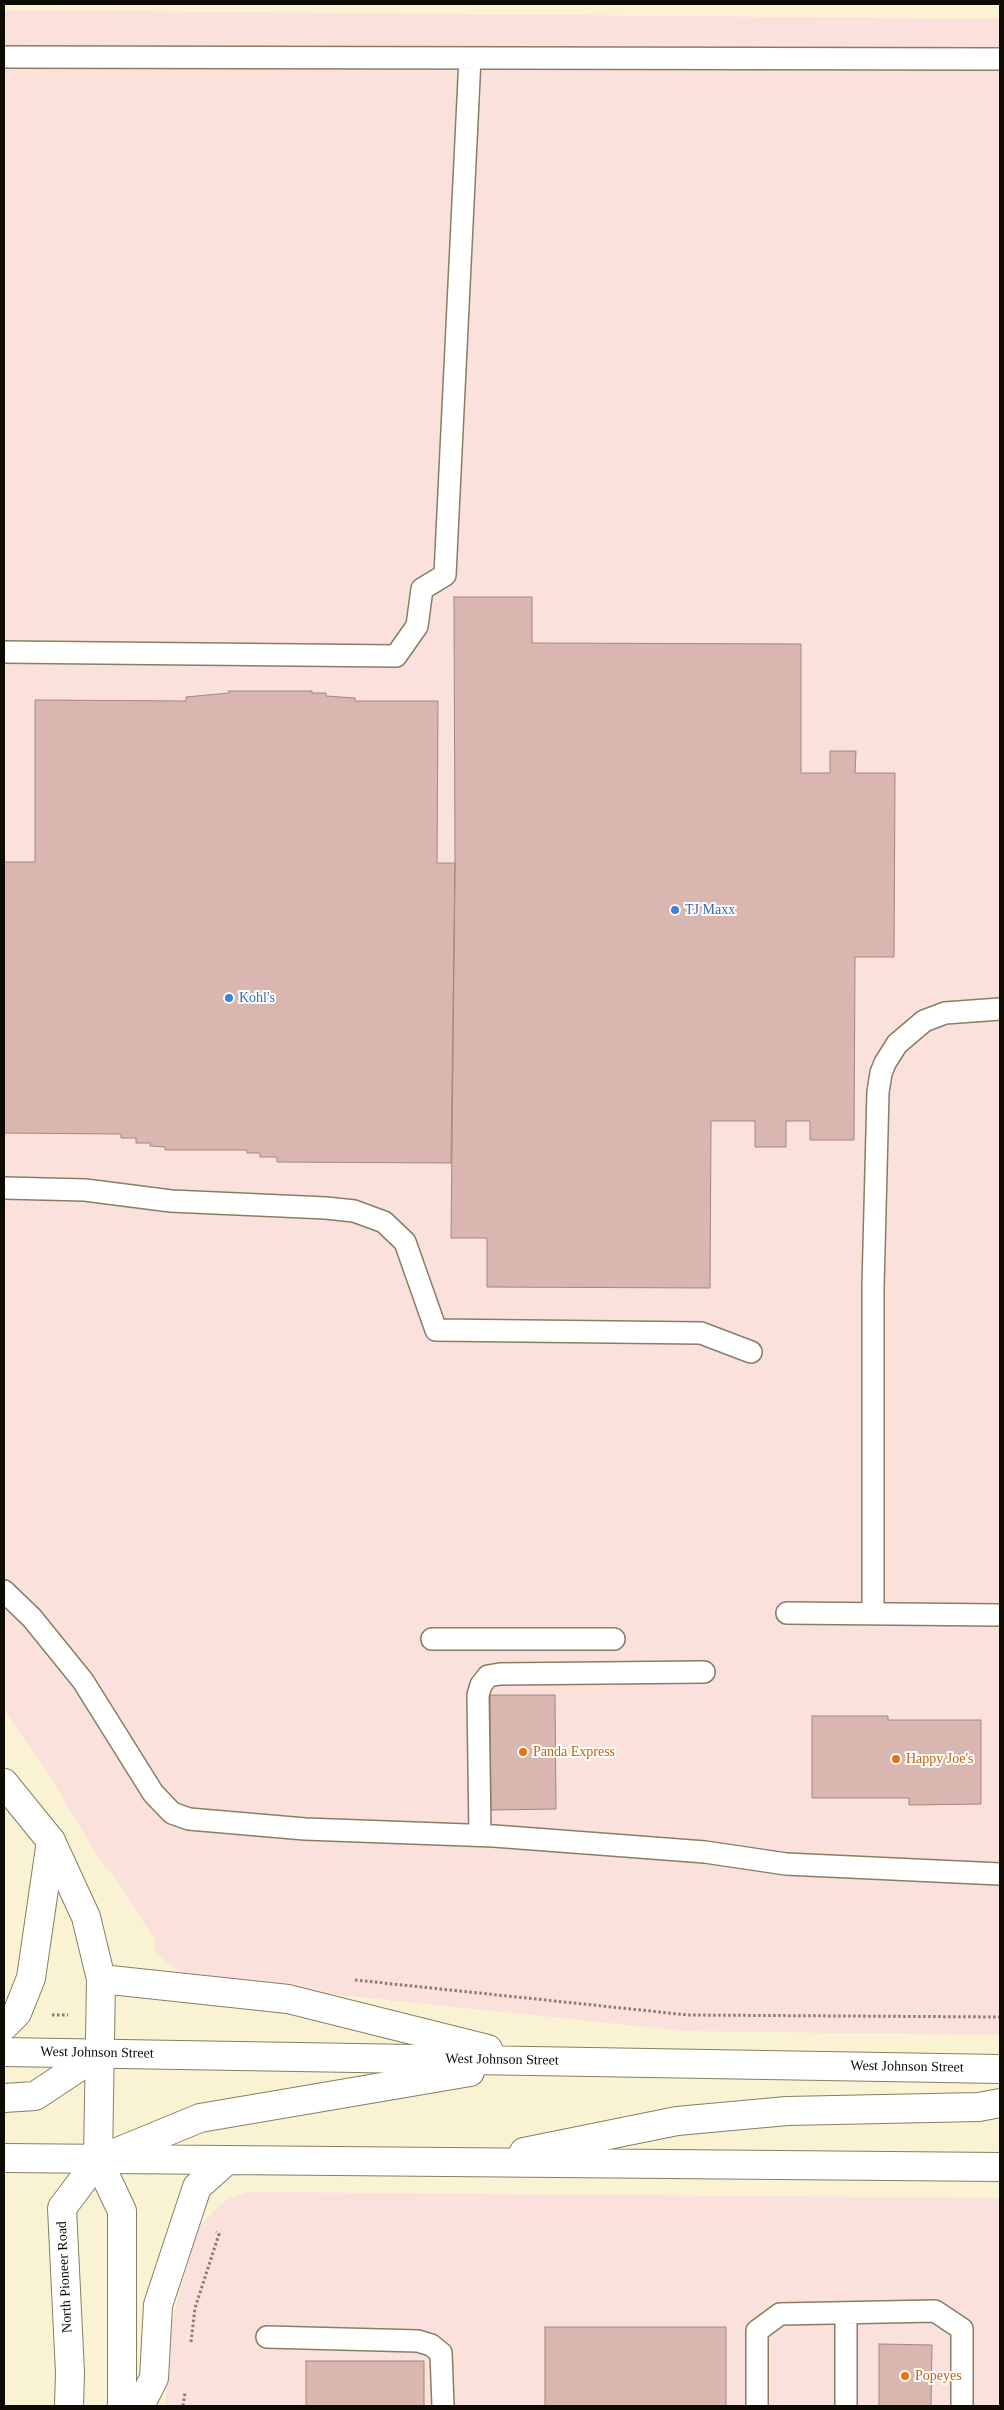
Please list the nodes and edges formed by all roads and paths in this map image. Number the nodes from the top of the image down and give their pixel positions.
1 (4, 57) edge
2 (470, 58) junction
3 (1000, 59) edge
4 (4, 652) edge
5 (1000, 1009) edge
6 (4, 1188) edge
7 (751, 1352) dead end
8 (4, 1591) edge
9 (787, 1612) dead end
10 (873, 1614) junction
11 (1000, 1615) edge
12 (432, 1639) dead end
13 (614, 1639) dead end
14 (704, 1672) dead end
15 (4, 1783) edge
16 (480, 1835) junction
17 (51, 1841) junction
18 (1000, 1874) edge
19 (102, 1979) junction
20 (351, 1980) dead end
21 (24, 1996) junction
22 (101, 2016) junction
23 (1000, 2017) edge
24 (4, 2026) edge
25 (4, 2052) edge
26 (100, 2053) junction
27 (536, 2061) junction
28 (1000, 2069) edge
29 (4, 2098) edge
30 (1000, 2103) edge
31 (4, 2158) edge
32 (98, 2160) junction
33 (226, 2161) junction
34 (469, 2163) junction
35 (1000, 2167) edge
36 (846, 2314) junction
37 (267, 2337) dead end
38 (69, 2406) edge
39 (122, 2406) edge
40 (140, 2406) edge
41 (443, 2406) edge
42 (757, 2406) edge
43 (846, 2406) edge
44 (962, 2406) edge

1 - 2 lane
2 - 3 lane
2 - 4 lane
5 - 10 lane
6 - 7 lane
8 - 16 lane
9 - 10 lane
10 - 11 lane
12 - 13 lane
14 - 16 lane
15 - 17 main road
16 - 18 lane
17 - 19 main road
17 - 21 main road
19 - 22 main road
19 - 27 main road
20 - 23 path
21 - 22 path
21 - 24 main road
22 - 26 main road
25 - 26 main road, West Johnson Street
26 - 27 main road, West Johnson Street
26 - 29 main road
26 - 32 main road
27 - 28 main road, West Johnson Street
27 - 32 main road
30 - 34 main road
31 - 32 main road
32 - 33 main road
32 - 38 main road, North Pioneer Road
32 - 39 main road
33 - 34 main road
33 - 40 main road
34 - 35 main road
36 - 42 lane
36 - 43 lane
36 - 44 lane
37 - 41 lane

